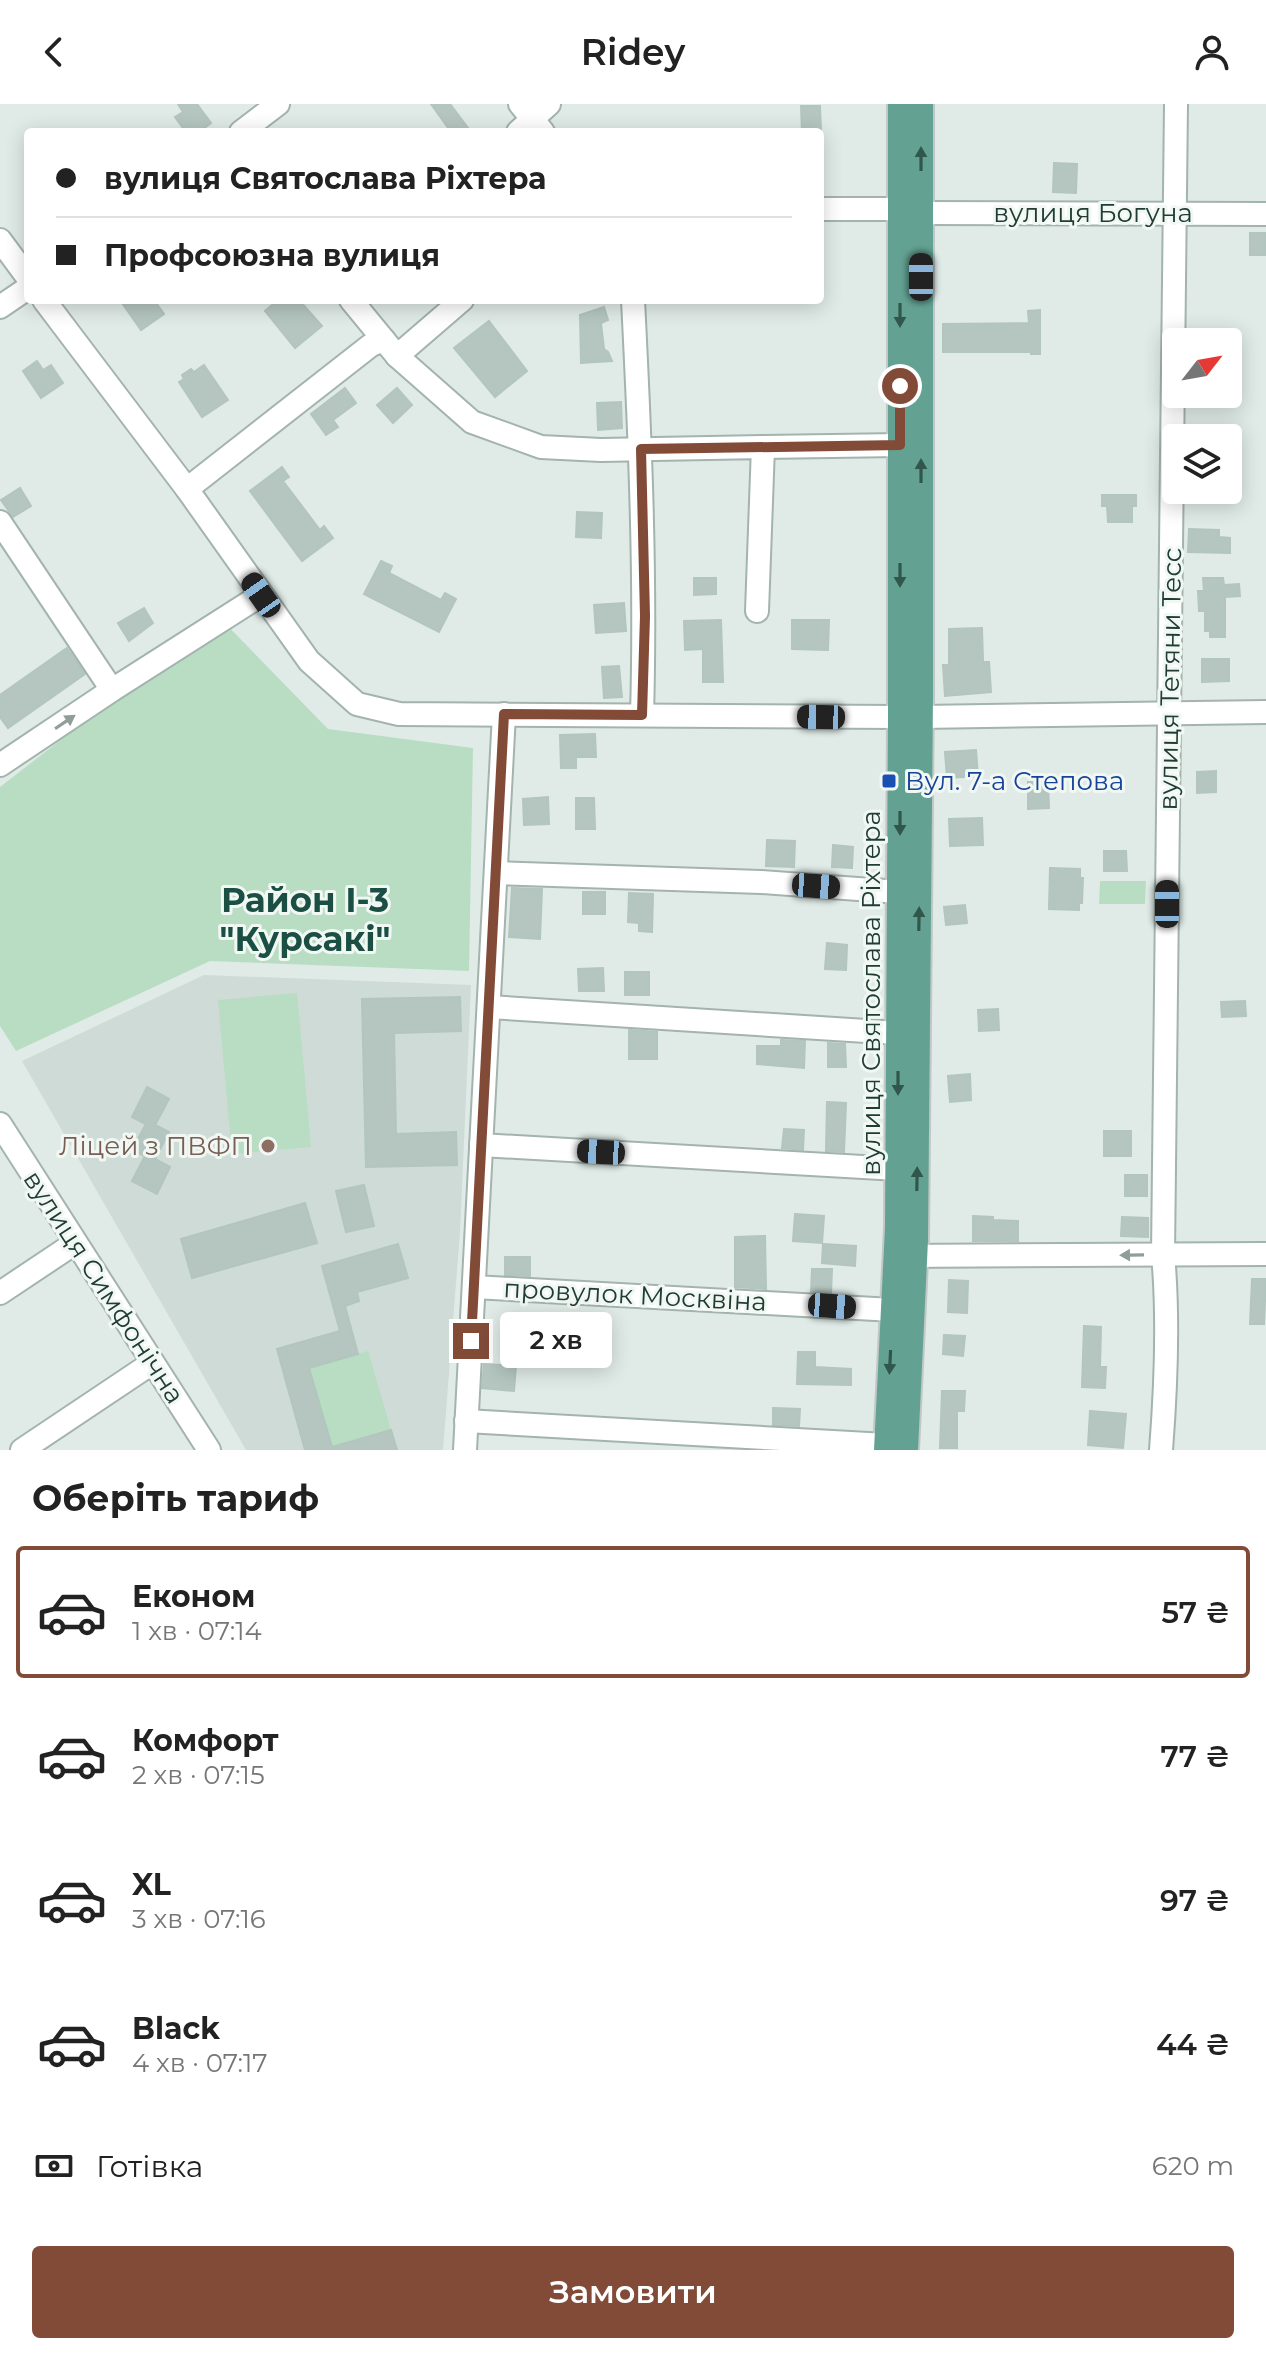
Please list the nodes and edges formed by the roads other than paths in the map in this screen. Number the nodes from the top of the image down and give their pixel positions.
1 (278, 104) edge
2 (549, 104) edge
3 (900, 104) edge
4 (921, 104) edge
5 (1176, 104) edge
6 (528, 122) edge
7 (246, 128) edge
8 (824, 209) edge
9 (910, 211) junction
10 (1175, 214) junction
11 (1266, 214) edge
12 (0, 240) edge
13 (24, 273) edge
14 (24, 291) edge
15 (47, 304) edge
16 (354, 304) edge
17 (456, 304) edge
18 (633, 304) edge
19 (0, 307) edge
20 (390, 348) junction
21 (900, 445) junction
22 (763, 447) junction
23 (641, 449) junction
24 (187, 489) junction
25 (0, 522) edge
26 (261, 595) junction
27 (757, 611) dead end
28 (112, 690) junction
29 (1266, 712) edge
30 (1169, 713) junction
31 (504, 714) junction
32 (642, 715) junction
33 (911, 717) junction
34 (0, 765) edge
35 (496, 873) junction
36 (899, 892) junction
37 (489, 1007) junction
38 (898, 1033) junction
39 (0, 1124) edge
40 (481, 1145) junction
41 (898, 1169) junction
42 (75, 1243) junction
43 (1266, 1254) edge
44 (1163, 1255) junction
45 (906, 1256) junction
46 (474, 1287) junction
47 (0, 1293) edge
48 (893, 1310) junction
49 (152, 1363) junction
50 (466, 1421) junction
51 (892, 1448) edge
52 (22, 1450) edge
53 (209, 1450) edge
54 (465, 1450) edge
55 (1161, 1450) edge

1 - 7 street
2 - 6 street
3 - 9 main road, вулиця Святослава Ріхтера
9 -> 4 main road, вулиця Святослава Ріхтера
5 - 10 street, вулиця Тетяни Тесс
8 - 9 street, вулиця Богуна
9 - 10 street, вулиця Богуна
9 -> 21 main road, вулиця Святослава Ріхтера
33 -> 9 main road, вулиця Святослава Ріхтера
10 - 11 street, вулиця Богуна
10 - 30 street, вулиця Тетяни Тесс
12 - 13 street
14 - 19 street
15 - 24 street
16 - 20 street
17 - 20 street
18 - 23 street
20 - 23 street
20 - 24 street
21 - 22 street
21 -> 33 main road, вулиця Святослава Ріхтера
22 - 23 street
22 - 27 street
23 - 32 street
24 - 26 street
25 - 28 street
26 - 28 street
26 - 31 street
34 -> 28 street
29 - 30 street
30 - 33 street
30 - 44 street, вулиця Тетяни Тесс
31 - 32 street
31 - 35 street
32 - 33 street
33 -> 36 main road, вулиця Святослава Ріхтера
45 -> 33 main road, вулиця Святослава Ріхтера
35 - 36 street
35 - 37 street
36 - 38 main road, вулиця Святослава Ріхтера
37 - 38 street
37 - 40 street
38 -> 41 main road, вулиця Святослава Ріхтера
39 - 42 street, вулиця Симфонічна
40 - 41 street
40 - 46 street
41 - 45 main road, вулиця Святослава Ріхтера
42 - 47 street
42 - 49 street, вулиця Симфонічна
43 - 44 street
44 -> 45 street
44 - 55 street, вулиця Тетяни Тесс
45 - 48 main road, вулиця Святослава Ріхтера
45 - 51 main road, вулиця Святослава Ріхтера
46 - 48 street, провулок Москвіна
46 - 50 street
48 -> 51 main road, вулиця Святослава Ріхтера
49 - 52 street
49 - 53 street, вулиця Симфонічна
50 - 51 street
50 - 54 street

